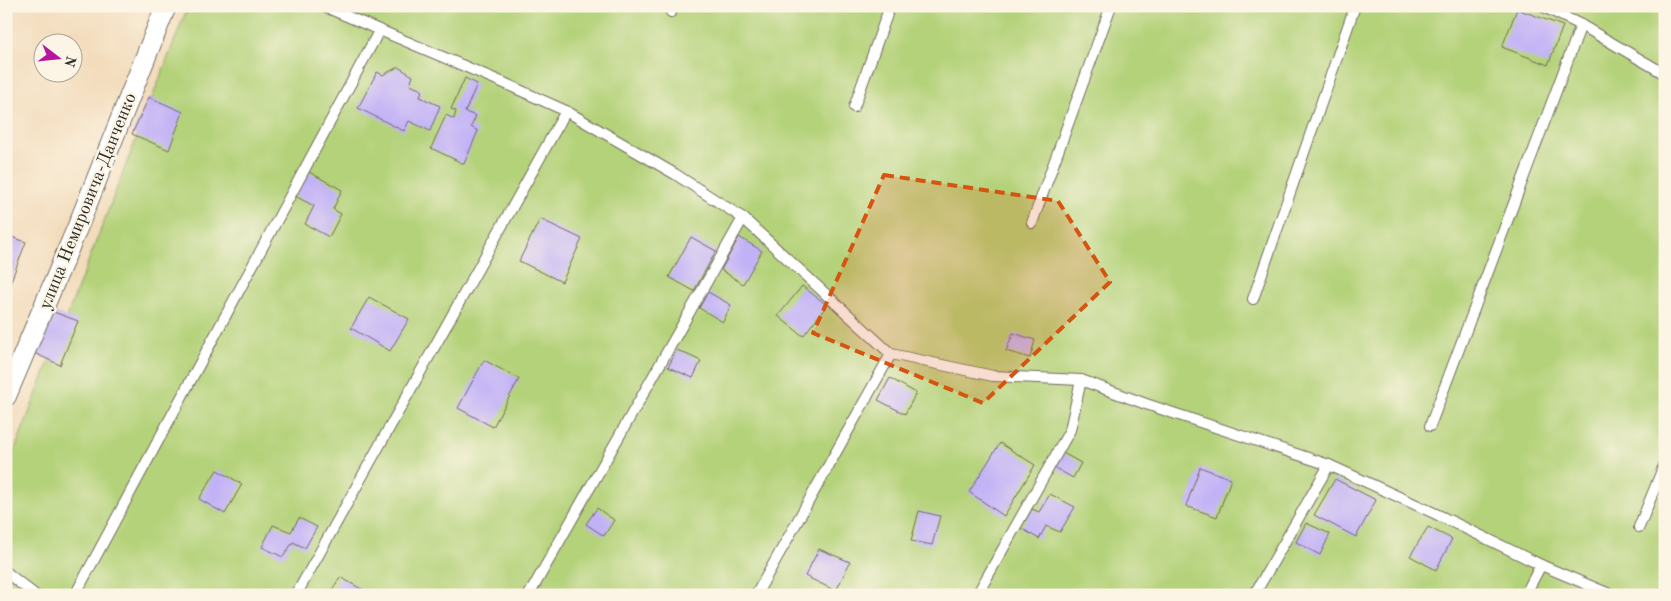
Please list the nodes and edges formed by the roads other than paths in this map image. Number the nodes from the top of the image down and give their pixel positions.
1 (166, 6) edge
2 (323, 6) edge
3 (890, 6) edge
4 (1111, 6) edge
5 (1354, 6) edge
6 (1542, 6) edge
7 (1581, 25) junction
8 (379, 31) junction
9 (1665, 74) edge
10 (854, 106) dead end
11 (566, 111) junction
12 (744, 218) junction
13 (1032, 223) dead end
14 (1253, 299) dead end
15 (891, 354) junction
16 (1081, 380) junction
17 (6, 396) edge
18 (1430, 426) dead end
19 (1665, 463) edge
20 (1329, 465) junction
21 (1639, 527) dead end
22 (1541, 565) junction
23 (6, 572) edge
24 (36, 595) edge
25 (75, 595) edge
26 (296, 595) edge
27 (529, 595) edge
28 (756, 595) edge
29 (977, 595) edge
30 (1254, 595) edge
31 (1524, 595) edge
32 (1612, 595) edge

1 - 17 street, улица Немировича-Данченко
2 - 8 lane
3 - 10 lane
4 - 13 lane
5 - 14 lane
6 - 7 lane
7 - 9 lane
7 - 18 lane
8 - 11 lane
8 - 25 lane
11 - 12 lane
11 - 26 lane
12 - 15 lane
12 - 27 lane
15 - 16 lane
15 - 28 lane
16 - 20 lane
16 - 29 lane
19 - 21 lane
20 - 22 lane
20 - 30 lane
22 - 31 lane
22 - 32 lane
23 - 24 lane

